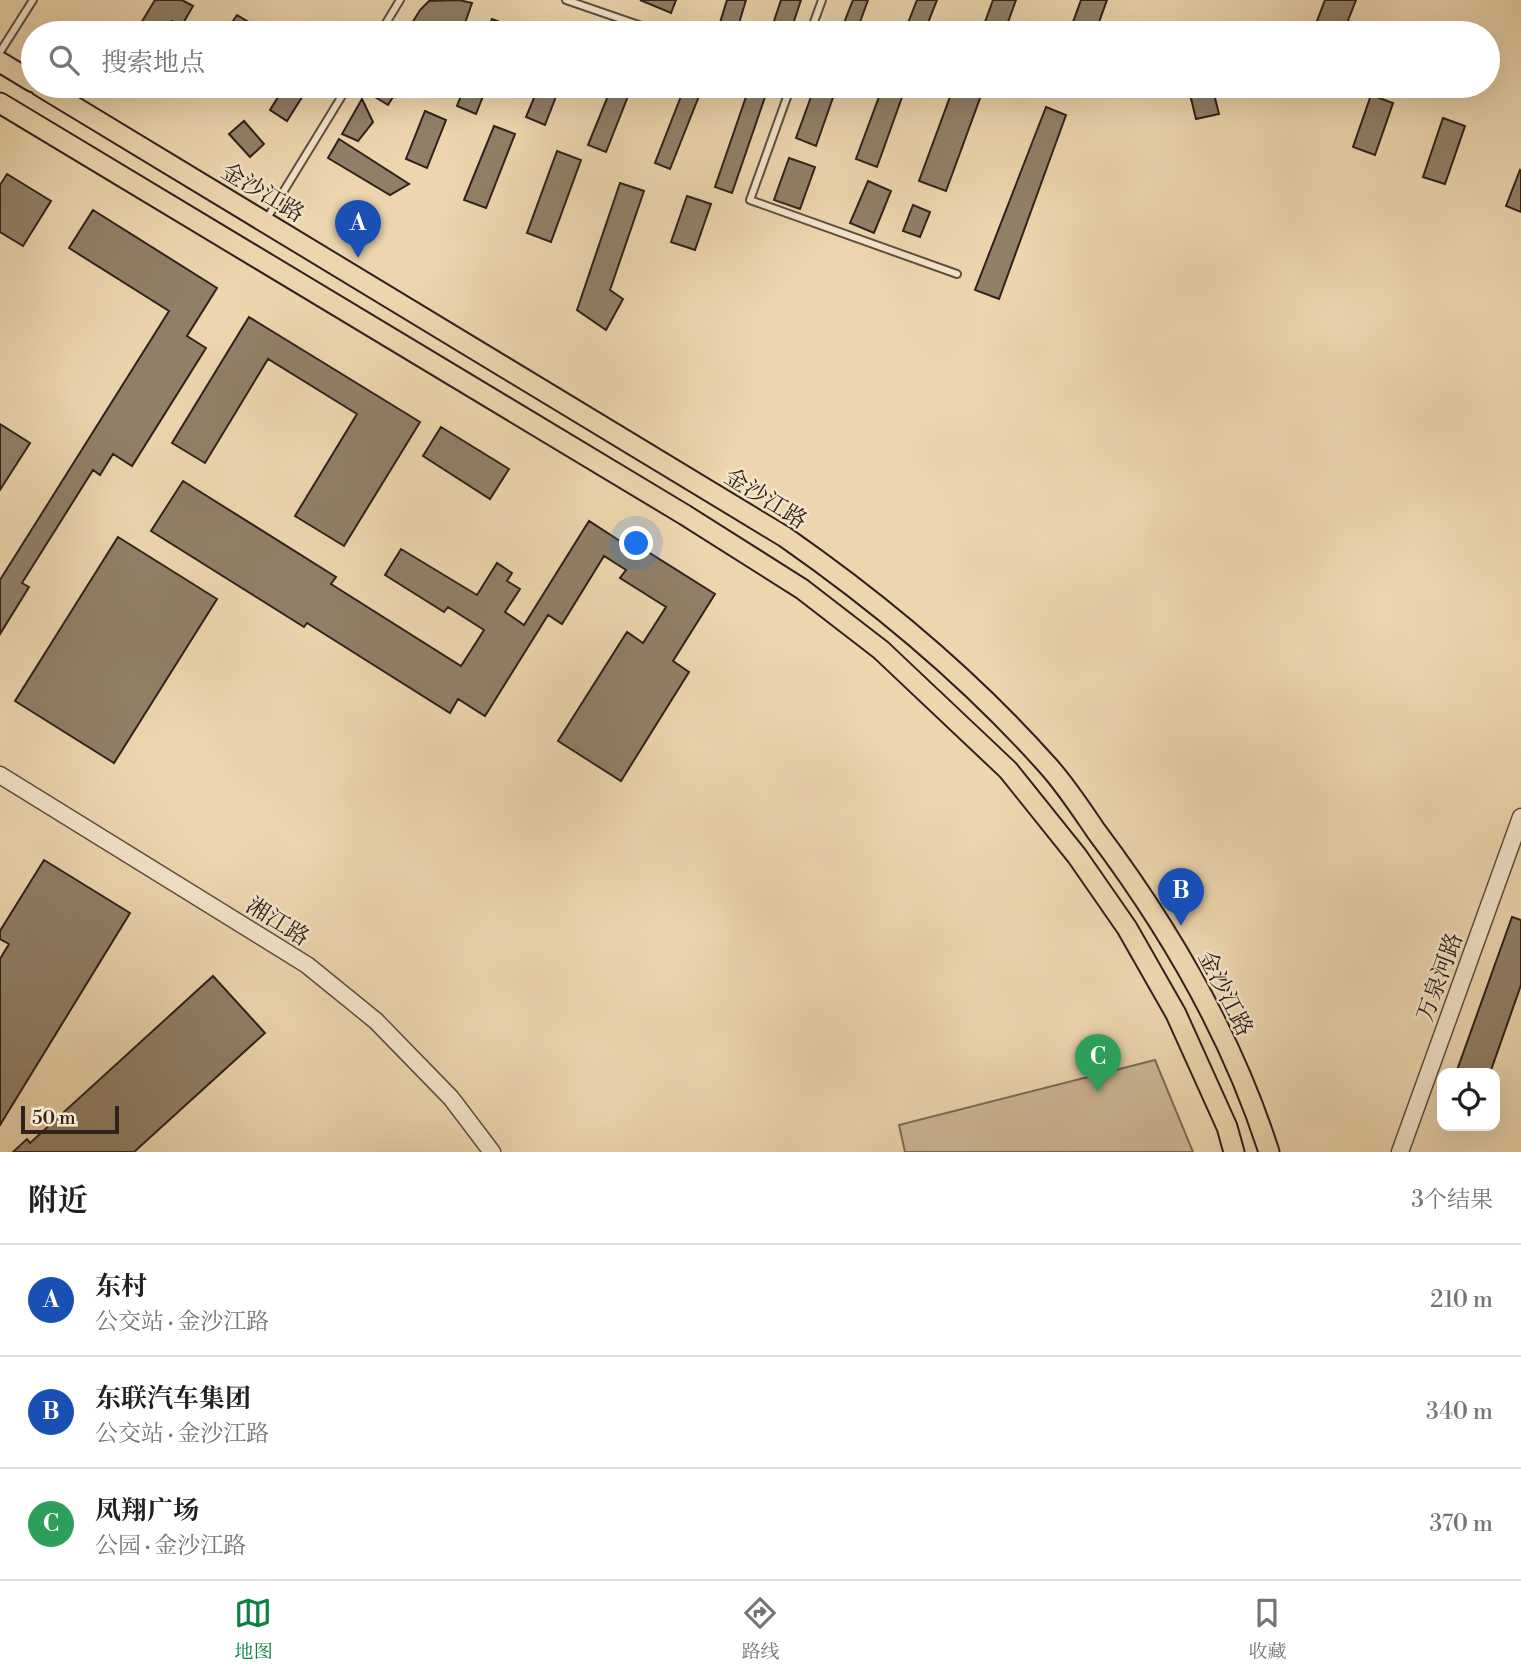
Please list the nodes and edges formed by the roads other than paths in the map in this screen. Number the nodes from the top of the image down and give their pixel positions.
1 (33, 0) edge
2 (400, 0) edge
3 (566, 0) edge
4 (822, 0) edge
5 (387, 21) edge
6 (627, 21) edge
7 (814, 21) edge
8 (0, 52) edge
9 (0, 62) edge
10 (21, 75) edge
11 (60, 98) edge
12 (341, 98) edge
13 (787, 98) edge
14 (0, 103) edge
15 (265, 222) junction
16 (957, 274) dead end
17 (0, 775) edge
18 (1521, 817) edge
19 (492, 1152) edge
20 (1234, 1152) edge
21 (1269, 1152) edge
22 (1400, 1152) edge

1 - 8 lane
2 - 5 lane
3 - 6 lane
4 - 7 lane
9 - 10 main road
11 - 15 main road, 金沙江路
12 - 15 lane
13 - 16 lane
14 - 20 main road
15 - 21 main road, 金沙江路
17 - 19 street, 湘江路
18 - 22 street, 万泉河路

